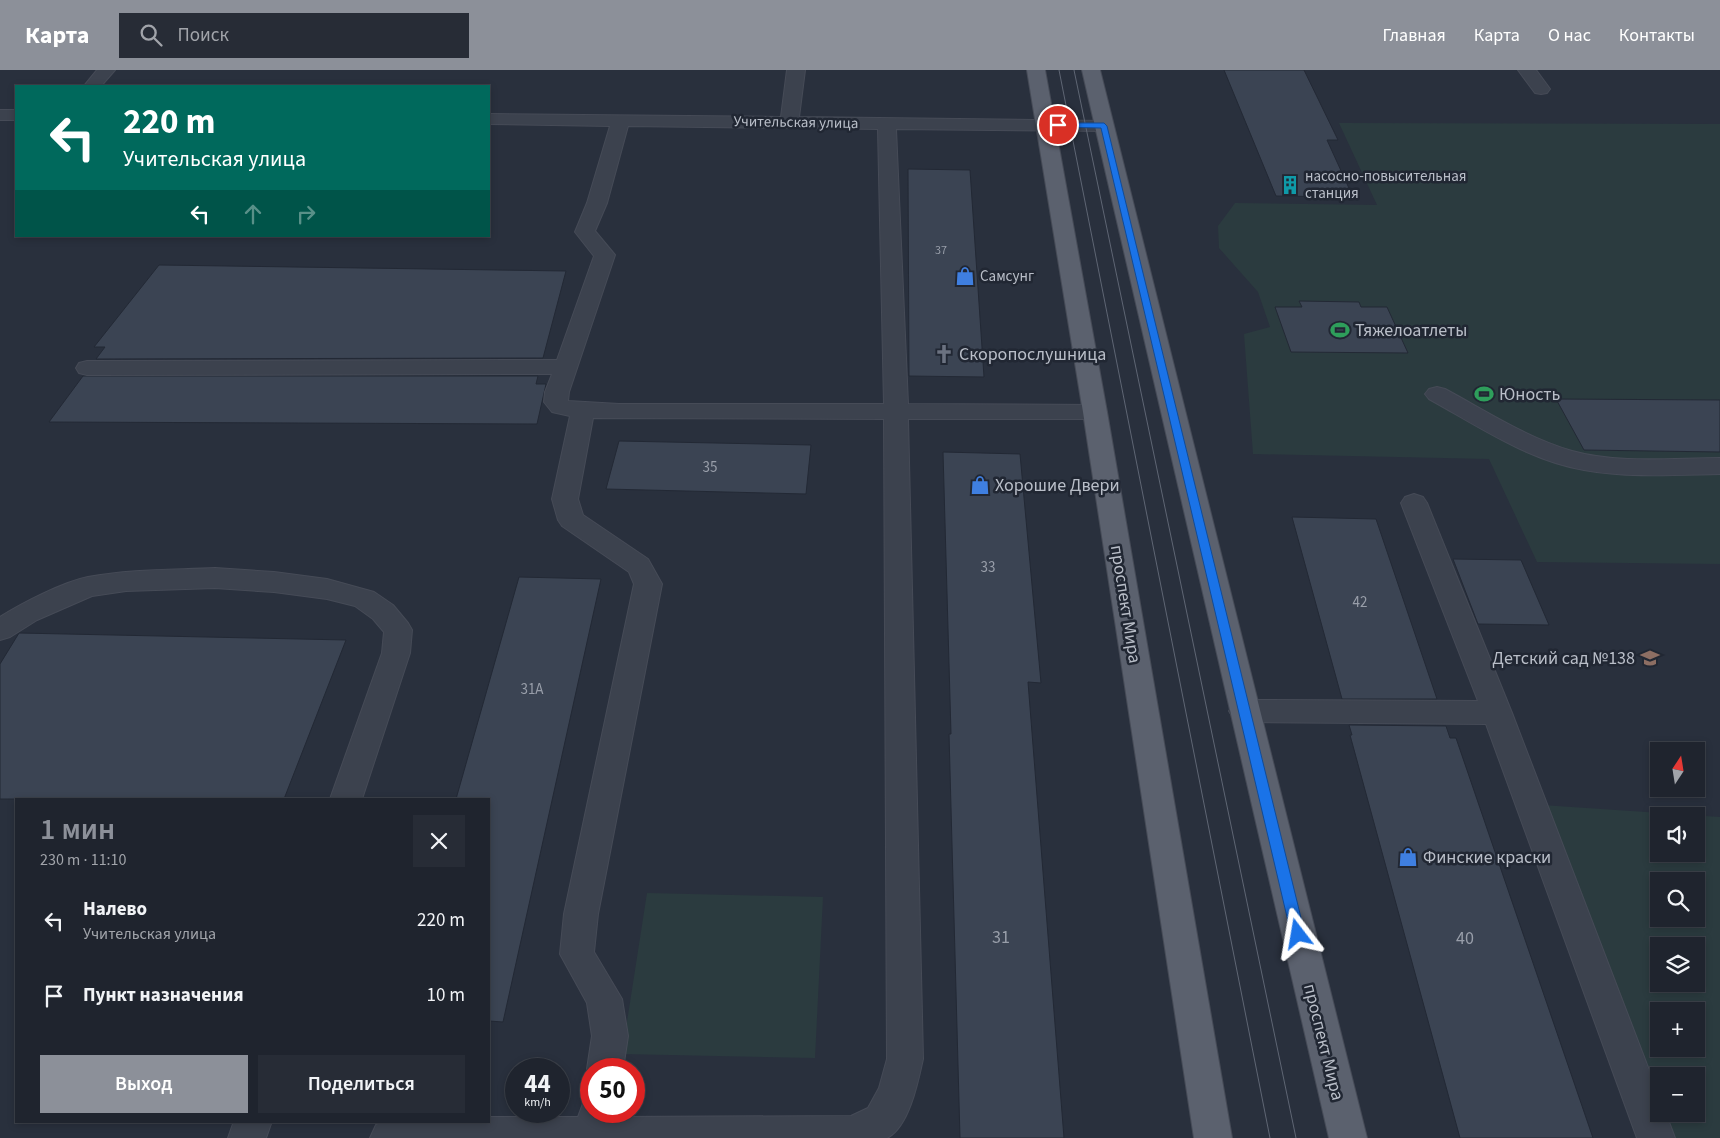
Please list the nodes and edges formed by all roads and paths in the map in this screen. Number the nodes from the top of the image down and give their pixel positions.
1 (106, 70) edge
2 (796, 70) edge
3 (1036, 70) edge
4 (1091, 70) edge
5 (1527, 70) edge
6 (93, 85) edge
7 (1541, 89) dead end
8 (0, 115) edge
9 (15, 115) edge
10 (490, 119) edge
11 (621, 120) junction
12 (789, 122) junction
13 (888, 123) junction
14 (1046, 125) junction
15 (1104, 126) junction
16 (565, 367) junction
17 (87, 368) dead end
18 (1437, 394) dead end
19 (583, 410) junction
20 (896, 411) junction
21 (1095, 412) junction
22 (1720, 466) edge
23 (1414, 503) dead end
24 (0, 630) edge
25 (1244, 710) junction
26 (1496, 713) junction
27 (346, 798) edge
28 (607, 1058) edge
29 (251, 1123) edge
30 (596, 1124) edge
31 (247, 1138) edge
32 (389, 1138) edge
33 (1213, 1138) edge
34 (1348, 1138) edge
35 (1656, 1138) edge

1 - 6 street
2 - 12 street
3 - 14 main road, проспект Мира
4 - 15 main road, проспект Мира
5 - 7 street
8 - 9 street
10 - 11 street, Учительская улица
11 - 12 street, Учительская улица
11 - 16 street
12 - 13 street, Учительская улица
13 - 14 street, Учительская улица
13 - 20 street
14 - 15 street, Учительская улица
14 - 21 main road, проспект Мира
15 - 25 main road, проспект Мира
16 - 17 street
16 - 19 street
18 - 22 street
19 - 20 street
19 - 28 street
20 - 21 street
20 - 30 street
21 - 33 main road, проспект Мира
23 - 26 street
24 - 27 street
25 - 26 street
25 - 34 main road, проспект Мира
26 - 35 street
29 - 31 street
30 - 32 street

